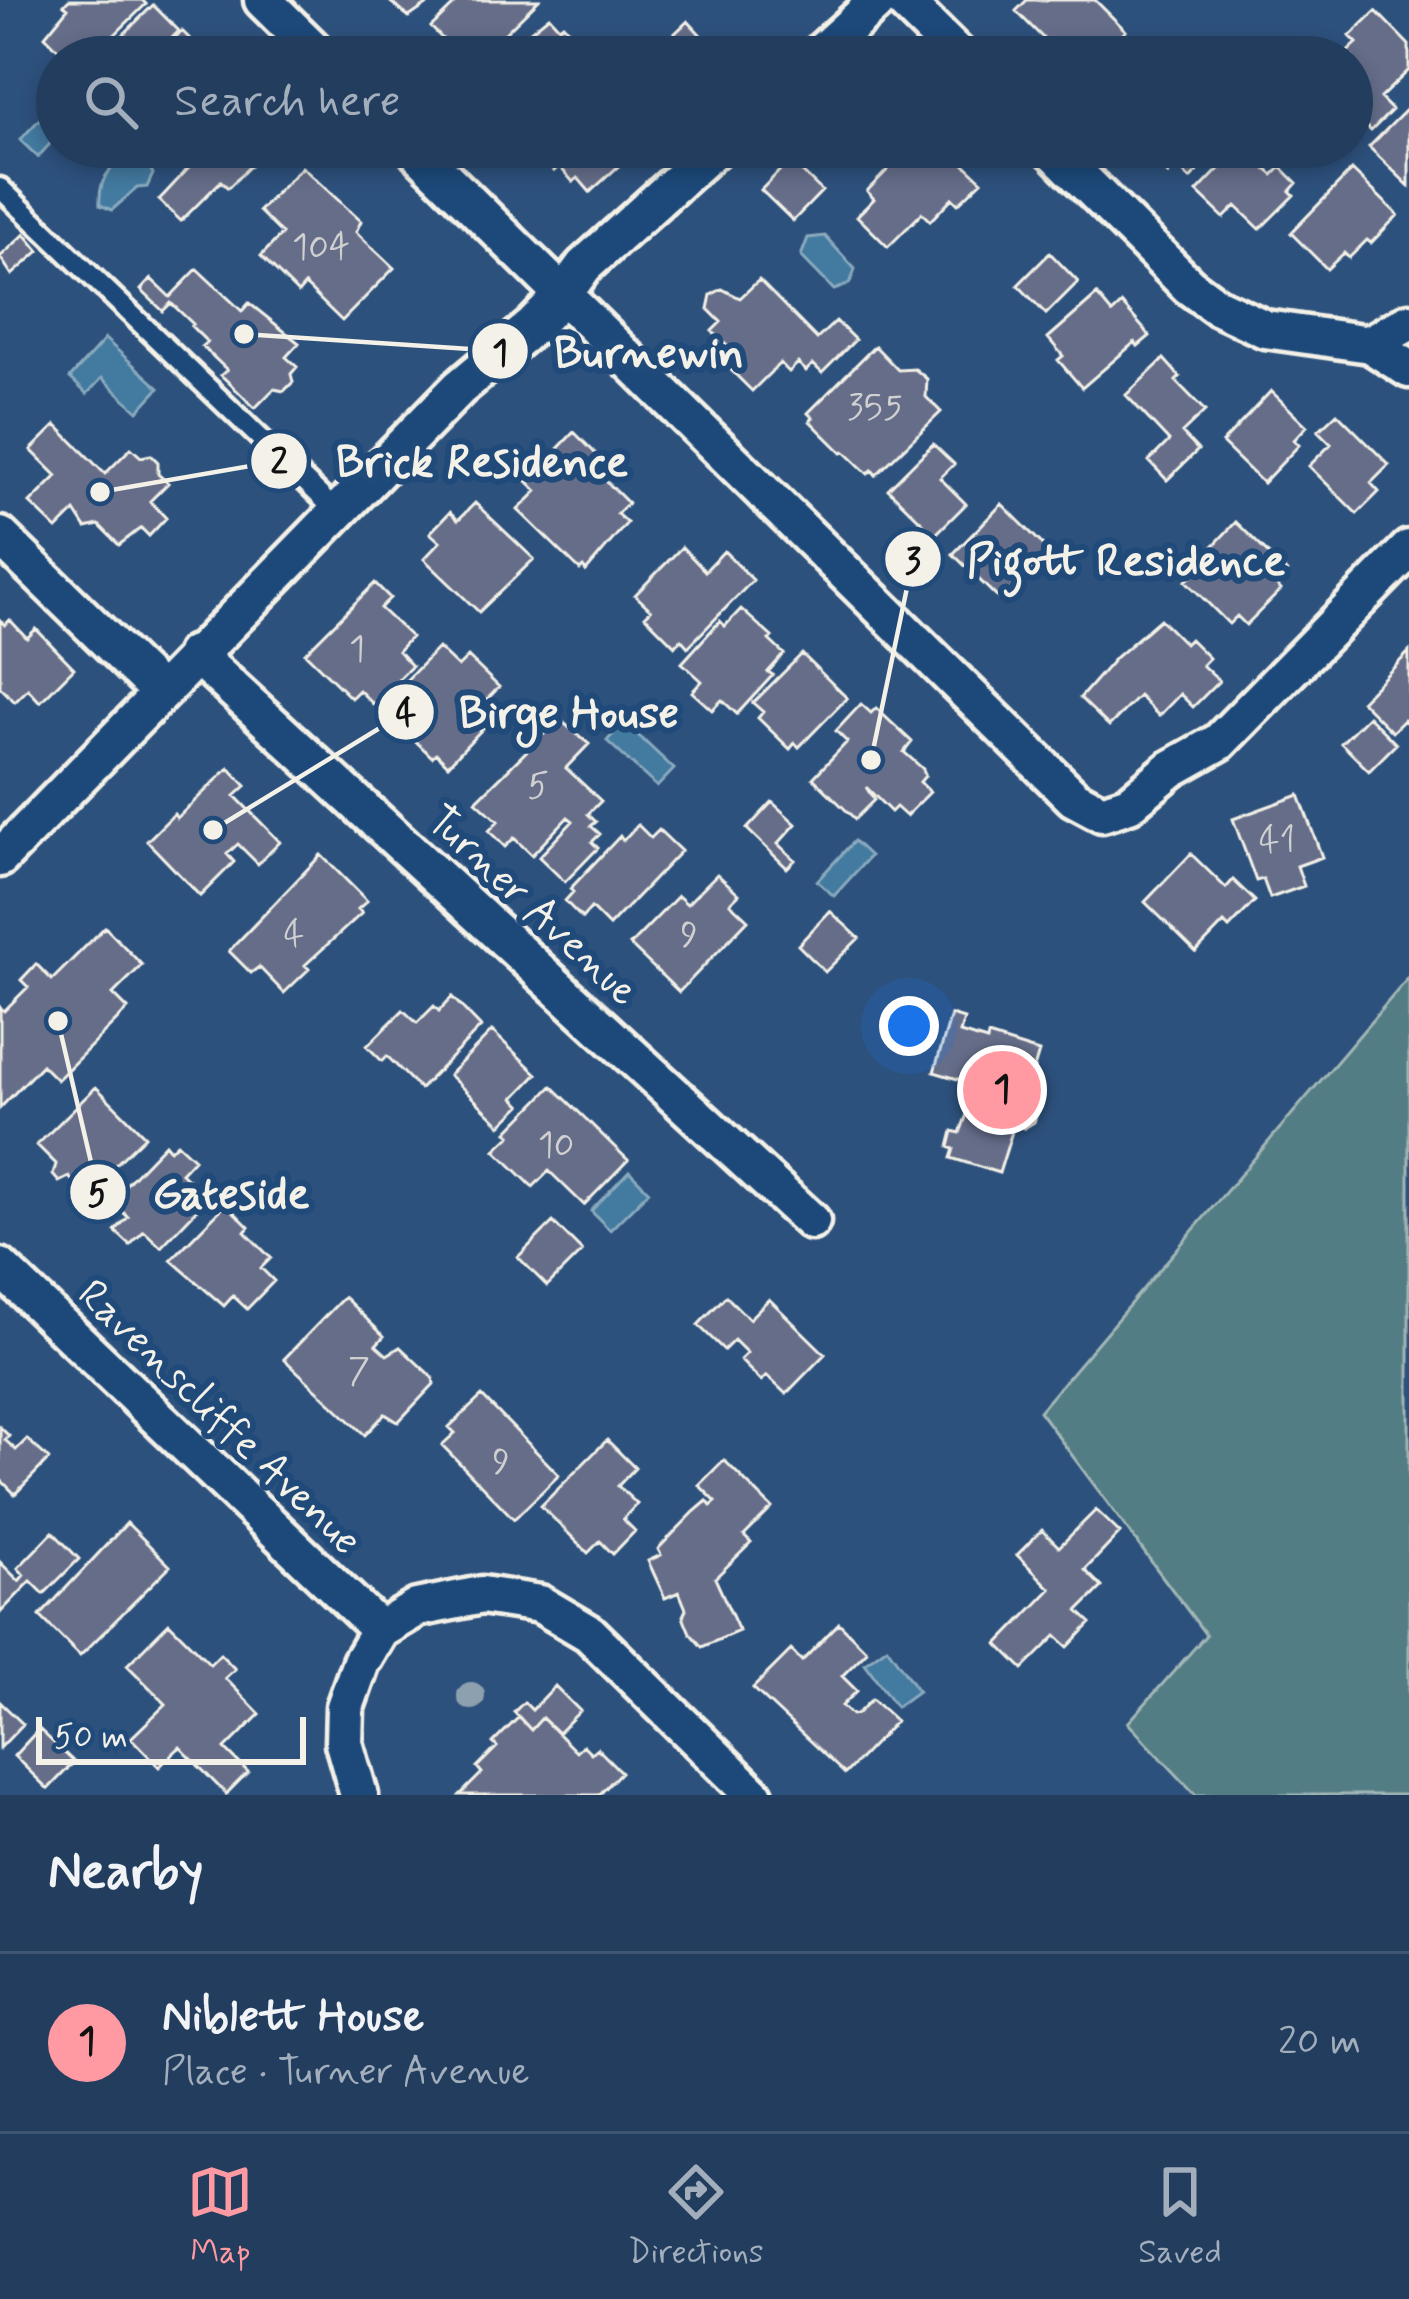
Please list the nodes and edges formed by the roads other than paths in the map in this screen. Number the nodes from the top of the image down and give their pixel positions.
1 (263, 0) edge
2 (879, 0) edge
3 (902, 0) edge
4 (300, 36) edge
5 (839, 36) edge
6 (939, 36) edge
7 (434, 168) edge
8 (693, 168) edge
9 (1071, 168) edge
10 (0, 188) edge
11 (563, 296) junction
12 (1409, 322) edge
13 (1370, 344) junction
14 (1409, 369) edge
15 (336, 511) junction
16 (0, 536) edge
17 (1409, 549) edge
18 (195, 654) junction
19 (161, 693) junction
20 (0, 858) edge
21 (811, 1221) dead end
22 (0, 1267) edge
23 (380, 1630) junction
24 (359, 1795) edge
25 (754, 1795) edge

1 - 4 street
2 - 5 street
3 - 6 street
7 - 11 street
8 - 11 street
9 - 13 street
10 - 15 lane
11 - 15 street
11 - 17 street
12 - 13 street
13 - 14 street
15 - 18 street
16 - 19 street
18 - 19 street
18 - 21 street, Turner Avenue
19 - 20 street
22 - 23 street, Ravenscliffe Avenue
23 - 24 street
23 - 25 street

